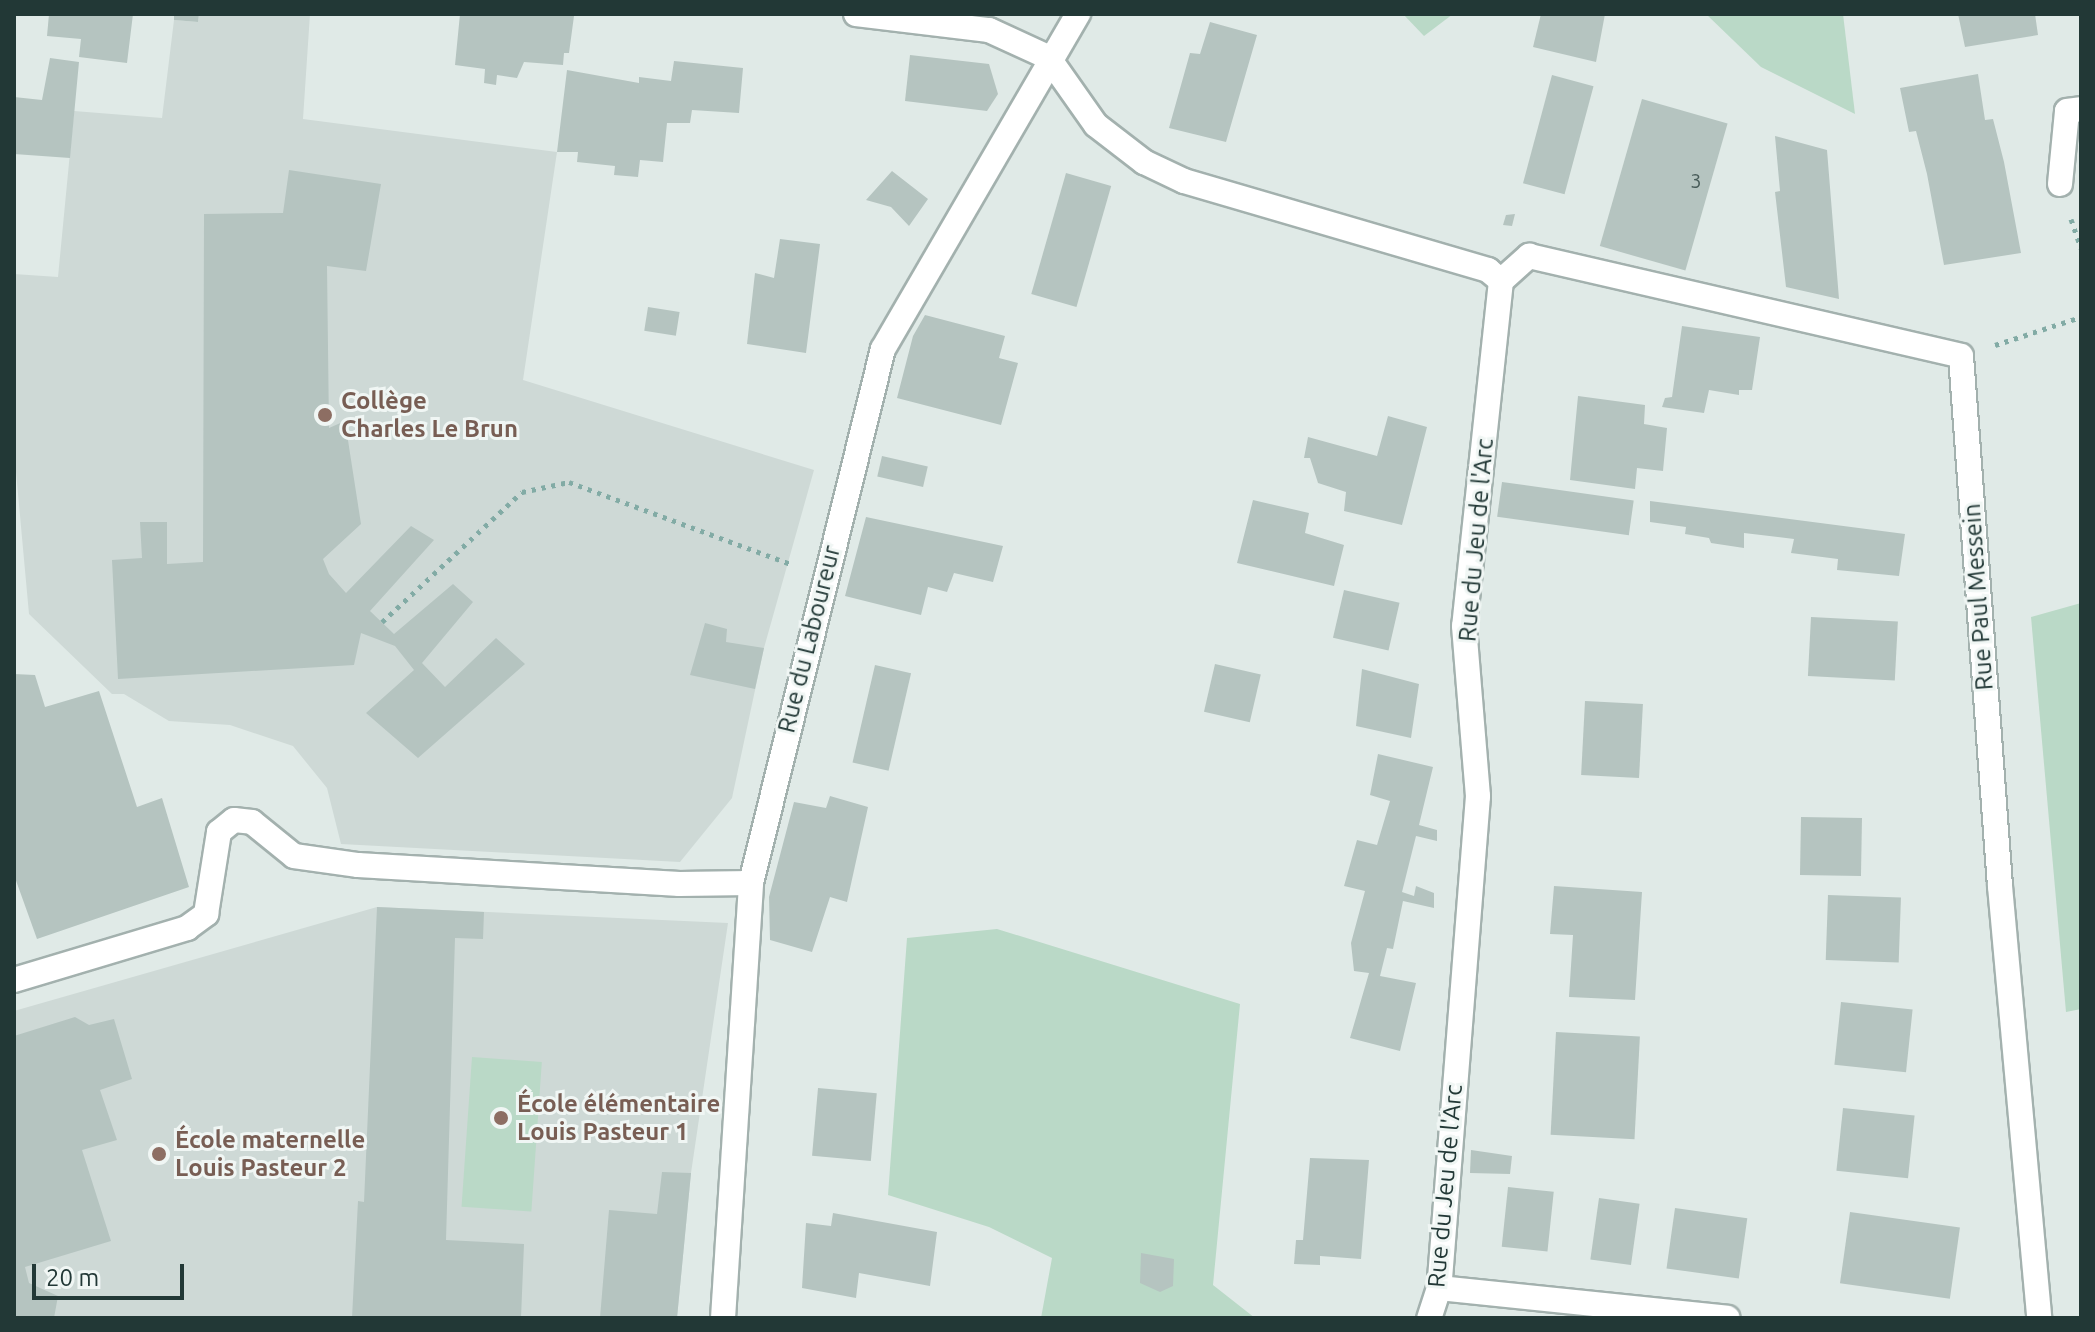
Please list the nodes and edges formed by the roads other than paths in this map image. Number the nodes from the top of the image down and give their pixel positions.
1 (856, 14) edge
2 (1078, 14) edge
3 (1048, 57) junction
4 (2081, 109) edge
5 (2060, 184) dead end
6 (1501, 281) junction
7 (751, 883) junction
8 (14, 980) edge
9 (1439, 1288) junction
10 (723, 1318) edge
11 (1429, 1318) edge
12 (1727, 1318) edge
13 (2039, 1318) edge

1 - 3 street
2 - 3 street, Rue du Laboureur
3 - 6 street
3 - 7 street, Rue du Laboureur
4 - 5 street
6 - 9 street, Rue du Jeu de l'Arc
6 - 13 street, Rue Paul Messein
7 - 8 street
7 - 10 street, Rue du Laboureur
9 - 11 street, Rue du Jeu de l'Arc
9 - 12 street

